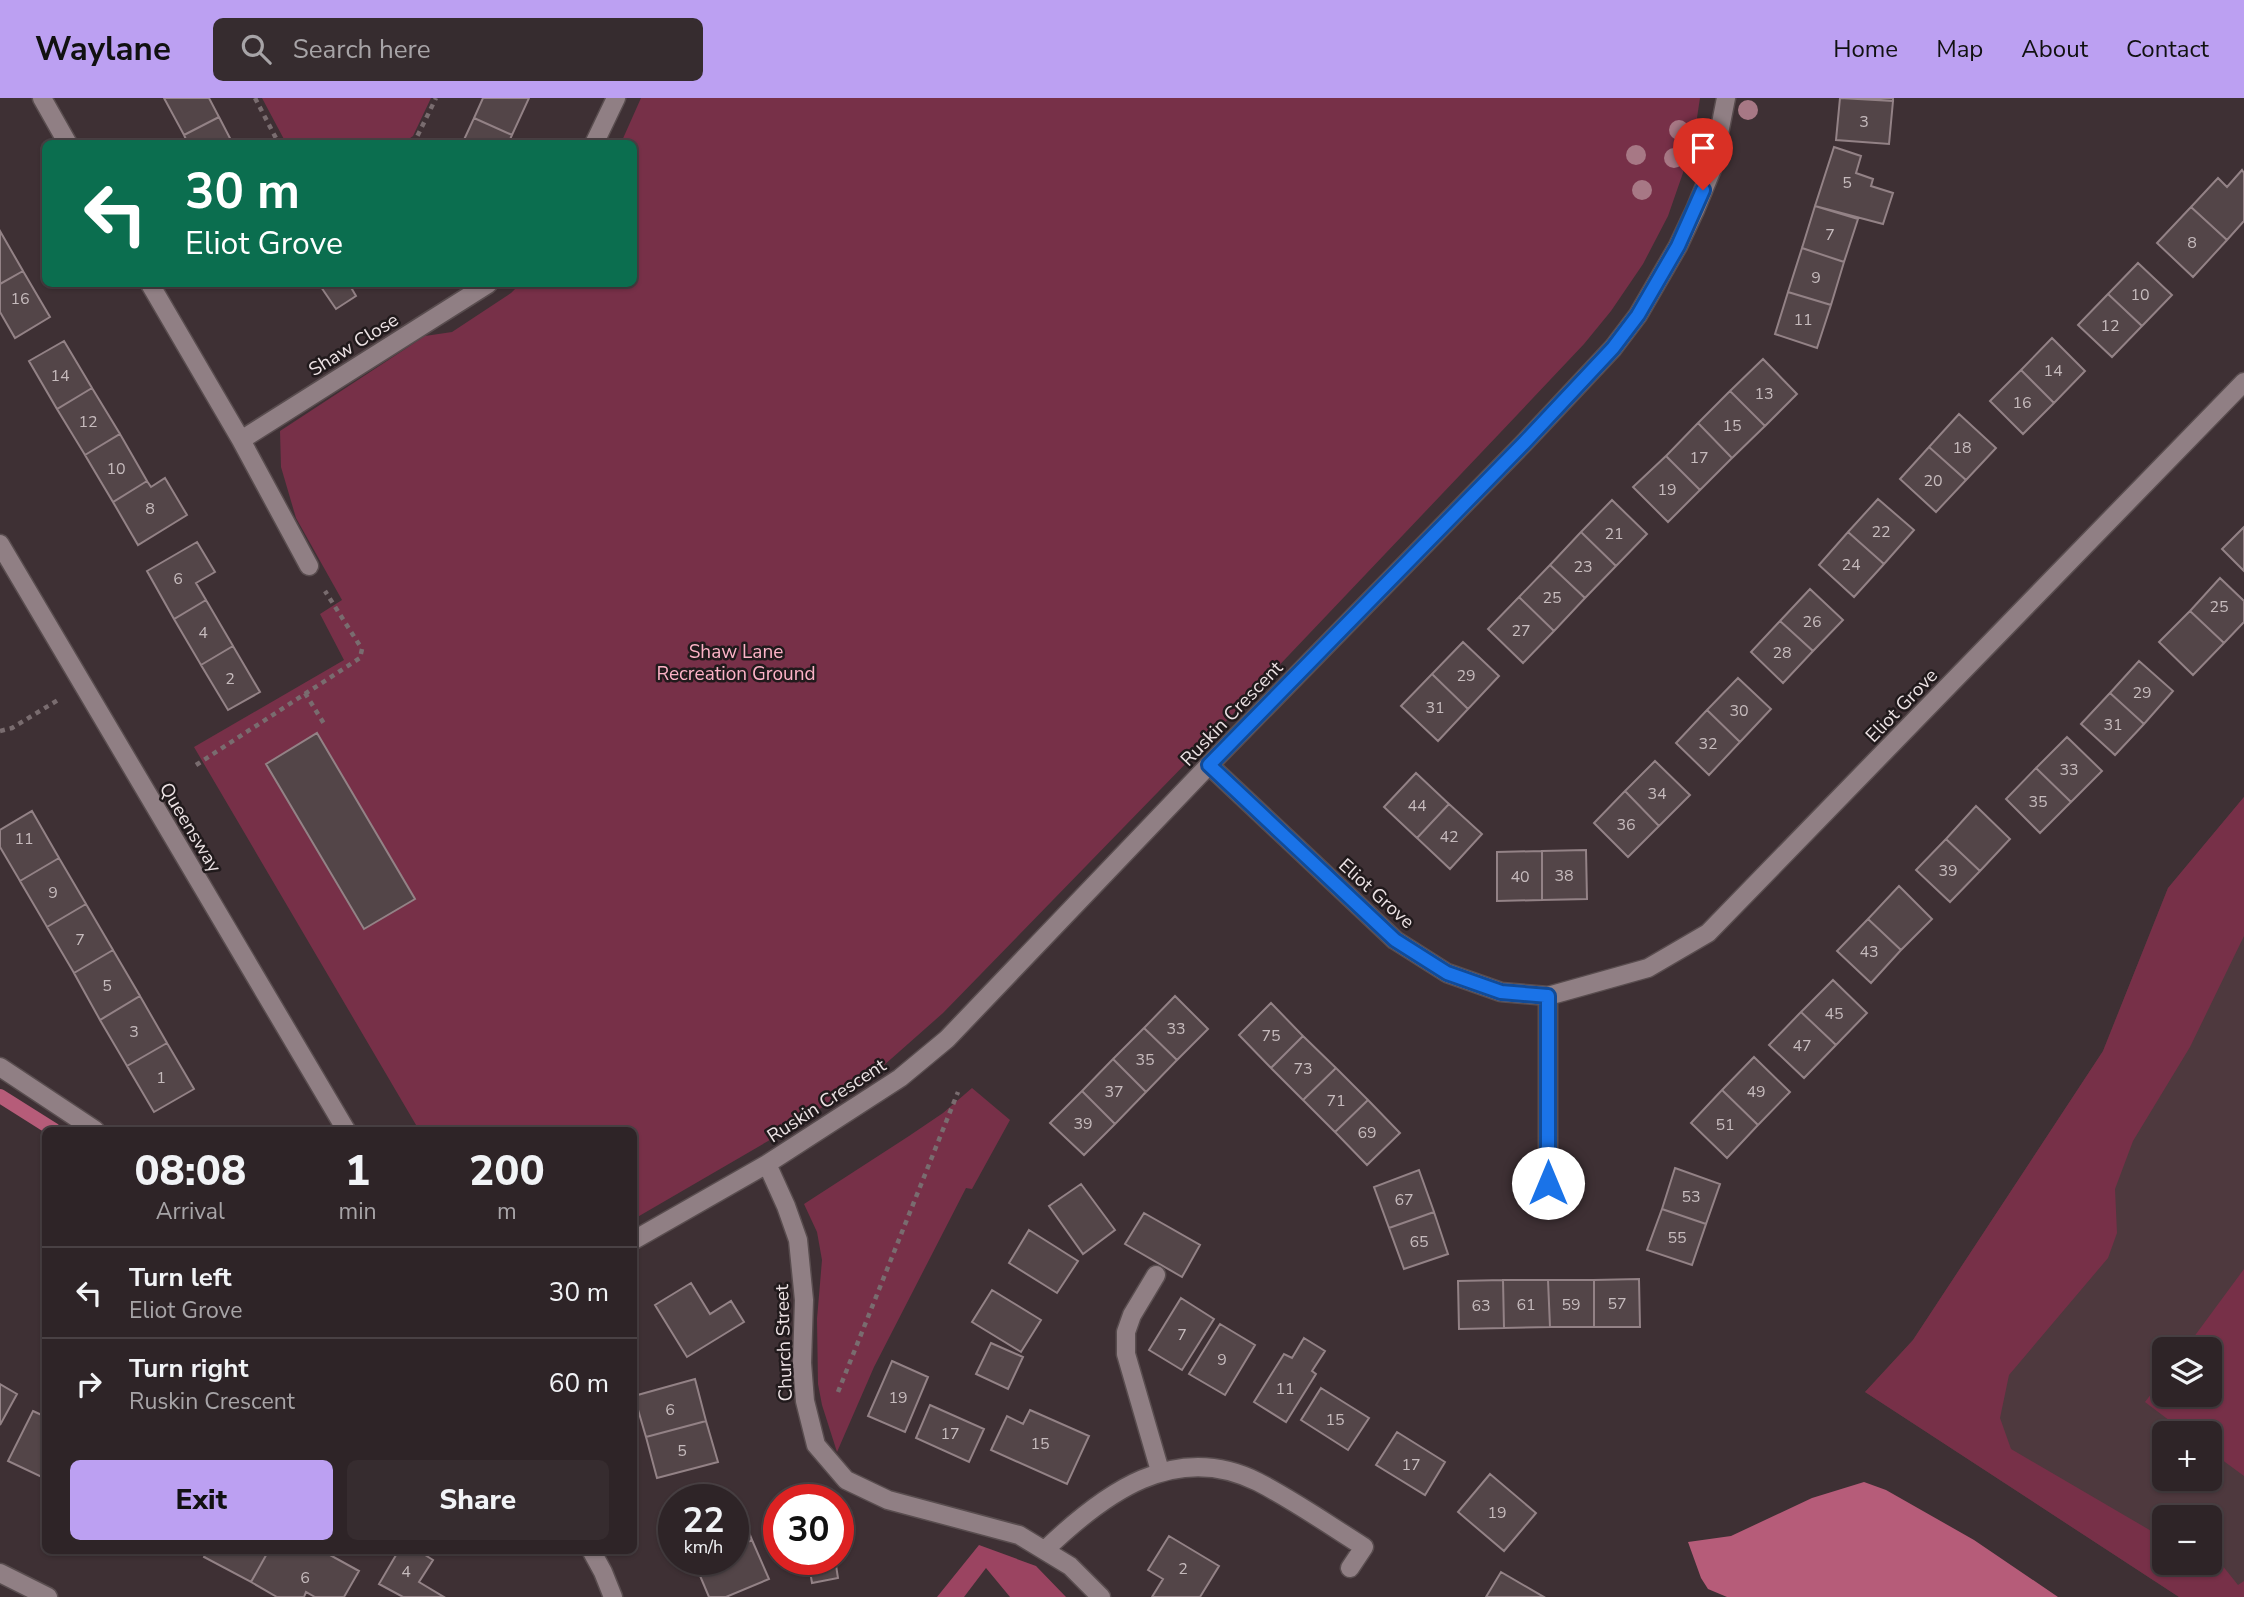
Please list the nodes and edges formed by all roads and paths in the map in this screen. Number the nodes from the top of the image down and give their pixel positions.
1 (42, 98) edge
2 (255, 98) edge
3 (436, 98) edge
4 (616, 98) edge
5 (1726, 98) edge
6 (66, 140) edge
7 (277, 140) edge
8 (415, 140) edge
9 (596, 140) edge
10 (152, 287) edge
11 (483, 287) edge
12 (2244, 382) edge
13 (241, 440) junction
14 (0, 544) edge
15 (309, 566) joint
16 (82, 685) junction
17 (304, 693) junction
18 (326, 727) dead end
19 (0, 731) edge
20 (196, 765) dead end
21 (1209, 765) junction
22 (1548, 996) junction
23 (0, 1068) edge
24 (958, 1092) dead end
25 (89, 1127) edge
26 (344, 1127) edge
27 (767, 1164) junction
28 (1548, 1183) dead end
29 (637, 1238) edge
30 (1156, 1275) dead end
31 (837, 1394) dead end
32 (1160, 1471) junction
33 (1045, 1550) junction
34 (594, 1554) edge
35 (1350, 1568) dead end
36 (0, 1573) edge
37 (48, 1597) edge
38 (613, 1597) edge
39 (1101, 1597) edge

1 - 6 street
2 - 7 path
3 - 8 path
4 - 9 street
5 - 21 street, Ruskin Crescent
10 - 13 street
11 - 13 street, Shaw Close
12 - 22 street, Eliot Grove
13 - 15 street
14 - 16 street, Queensway
15 - 17 path
16 - 19 path
16 - 26 street, Queensway
17 - 18 path
17 - 20 path
21 - 22 street, Eliot Grove
21 - 27 street, Ruskin Crescent
22 - 28 street
23 - 25 street
24 - 31 path
27 - 29 street, Ruskin Crescent
27 - 33 street, Church Street
30 - 32 street
32 - 33 street
32 - 35 street
33 - 39 street, Church Street
34 - 38 street
36 - 37 street

